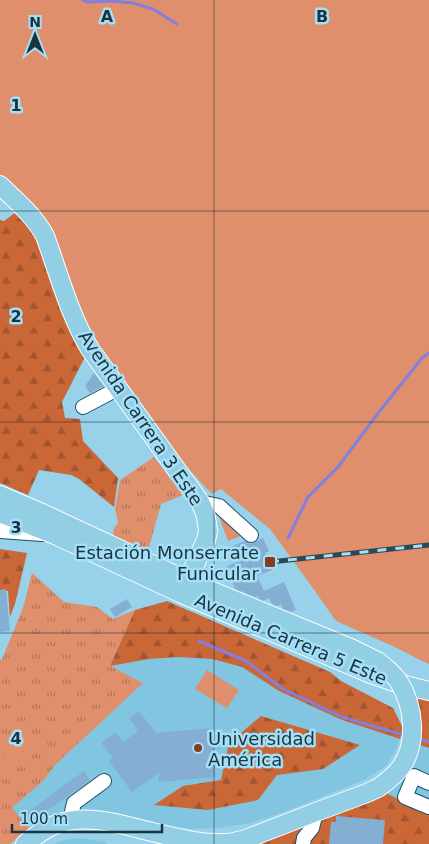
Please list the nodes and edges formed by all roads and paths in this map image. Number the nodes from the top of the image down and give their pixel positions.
1 (0, 185) edge
2 (119, 388) junction
3 (83, 407) dead end
4 (0, 495) edge
5 (200, 502) junction
6 (42, 513) junction
7 (1, 518) edge
8 (251, 535) dead end
9 (185, 587) junction
10 (429, 691) edge
11 (104, 781) dead end
12 (429, 783) edge
13 (429, 807) edge
14 (316, 812) junction
15 (70, 820) junction
16 (25, 844) edge
17 (303, 844) edge

1 - 2 main road, Avenida Carrera 3 Este
2 - 3 street
2 - 5 main road, Avenida Carrera 3 Este
4 - 6 main road
5 - 8 street
5 - 9 main road, Avenida Carrera 3 Este
6 - 7 street
6 - 9 main road
7 - 9 main road
9 - 10 main road, Avenida Carrera 5 Este
9 - 14 main road, Avenida Carrera 5 Este, bridge
11 - 15 street
12 - 13 street
14 - 15 main road, Avenida Carrera 5 Este
14 - 17 street
15 - 16 main road, Avenida Carrera 5 Este

